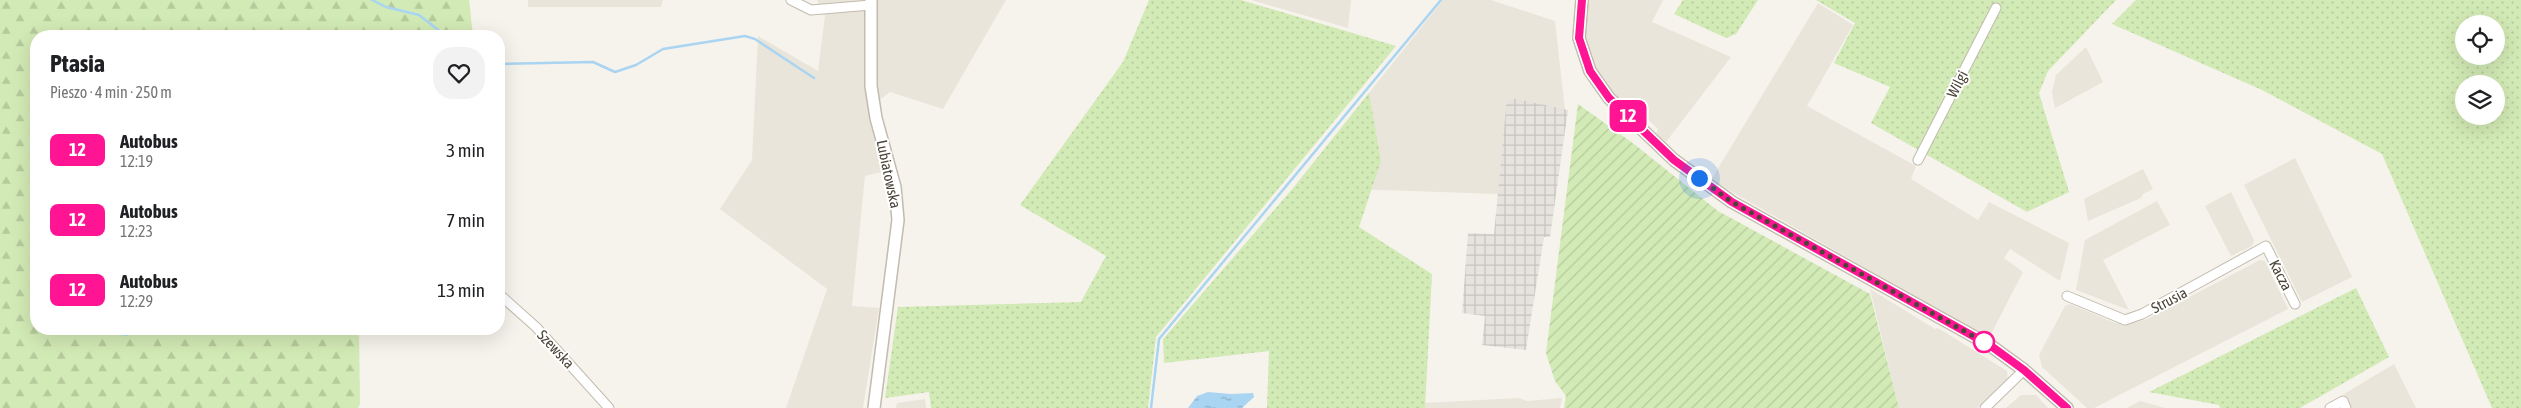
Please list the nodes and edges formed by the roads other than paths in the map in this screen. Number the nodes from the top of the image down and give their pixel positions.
1 (791, 0) edge
2 (1582, 0) edge
3 (871, 3) edge
4 (1996, 8) dead end
5 (1918, 160) dead end
6 (2266, 246) joint
7 (2067, 296) dead end
8 (505, 299) edge
9 (2295, 304) dead end
10 (2024, 370) junction
11 (2345, 404) edge
12 (609, 408) edge
13 (874, 408) edge
14 (1985, 408) edge
15 (2067, 408) edge
16 (2330, 408) edge

1 - 3 street
2 - 10 street
3 - 13 street, Lubiatowska
4 - 5 street, Wilgi
6 - 7 street, Strusia
6 - 9 street, Kacza
8 - 12 street, Szewska
10 - 14 street
10 - 15 street
11 - 16 street

